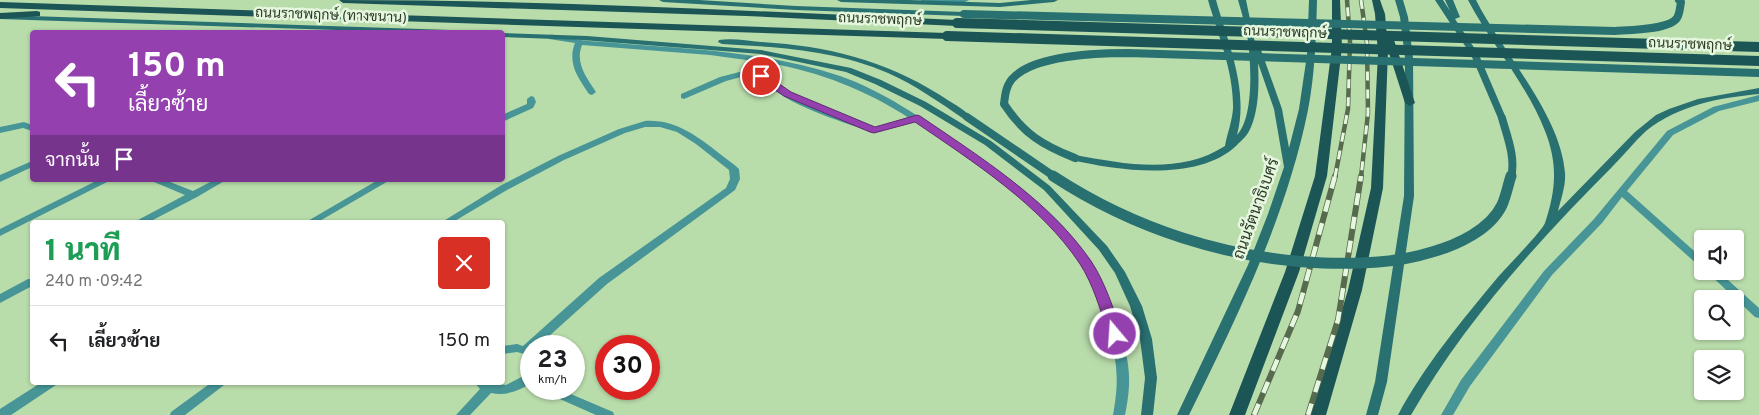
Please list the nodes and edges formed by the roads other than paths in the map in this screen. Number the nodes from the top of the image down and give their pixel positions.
1 (344, 0) edge
2 (664, 0) edge
3 (841, 0) edge
4 (965, 0) edge
5 (1054, 0) edge
6 (1212, 0) edge
7 (1242, 0) edge
8 (1313, 0) edge
9 (1336, 0) edge
10 (1376, 0) edge
11 (1399, 0) edge
12 (1439, 0) edge
13 (1449, 0) edge
14 (1472, 0) edge
15 (1679, 0) edge
16 (870, 1) junction
17 (0, 5) edge
18 (137, 10) junction
19 (1380, 14) junction
20 (0, 16) edge
21 (1249, 27) junction
22 (394, 30) edge
23 (505, 35) edge
24 (548, 36) joint
25 (1464, 37) junction
26 (581, 40) junction
27 (1759, 48) edge
28 (767, 61) junction
29 (1759, 61) edge
30 (758, 70) junction
31 (1759, 73) edge
32 (1759, 91) edge
33 (592, 92) dead end
34 (684, 96) dead end
35 (1759, 98) edge
36 (530, 99) dead end
37 (1410, 103) junction
38 (505, 118) edge
39 (917, 118) junction
40 (30, 127) edge
41 (0, 130) edge
42 (1228, 149) junction
43 (30, 165) edge
44 (1289, 171) junction
45 (0, 179) edge
46 (102, 182) edge
47 (162, 182) edge
48 (217, 182) edge
49 (381, 182) edge
50 (1621, 191) junction
51 (194, 195) junction
52 (146, 220) edge
53 (315, 220) edge
54 (450, 220) edge
55 (1550, 223) junction
56 (0, 233) edge
57 (1694, 256) edge
58 (1721, 280) edge
59 (30, 283) edge
60 (0, 299) edge
61 (1759, 314) edge
62 (545, 335) edge
63 (520, 348) edge
64 (505, 350) edge
65 (520, 384) edge
66 (47, 385) edge
67 (218, 385) edge
68 (484, 386) edge
69 (573, 400) edge
70 (1, 415) edge
71 (176, 415) edge
72 (462, 415) edge
73 (608, 415) edge
74 (1119, 415) edge
75 (1147, 415) edge
76 (1183, 415) edge
77 (1237, 415) edge
78 (1318, 415) edge
79 (1372, 415) edge
80 (1404, 415) edge
81 (1447, 415) edge

1 - 27 main road, ถนนราชพฤกษ์, bridge
2 - 15 main road, bridge
3 - 16 main road
4 - 16 street
5 - 16 main road
6 - 42 main road
7 - 21 main road
8 - 44 main road, ถนนรัตนาธิเบศร์
9 - 77 main road
10 - 19 main road
11 - 37 main road
12 - 25 main road
13 - 25 main road
14 - 55 main road
17 - 18 main road, ถนนราชพฤกษ์
18 - 20 main road
18 - 29 main road, ถนนราชพฤกษ์, bridge
19 - 37 main road
19 - 78 main road
20 - 22 main road, ถนนราชพฤกษ์ (ทางขนาน)
21 - 42 main road
21 - 44 main road
23 - 24 main road
24 - 26 street
25 - 26 main road, bridge
26 - 28 street
26 - 33 street
26 - 75 main road
28 - 30 street
28 - 39 street
30 - 34 street
30 - 39 street
31 - 42 main road, bridge
32 - 55 main road
35 - 50 street
36 - 38 street
37 - 79 main road
39 - 74 street
40 - 41 street
43 - 45 street
44 - 76 main road, ถนนรัตนาธิเบศร์
46 - 56 street
47 - 51 street
48 - 51 street
49 - 53 street
50 - 57 street
50 - 81 street
51 - 52 street
54 - 62 street
55 - 80 main road
58 - 61 street
59 - 60 street
63 - 64 street
65 - 68 street
66 - 70 street
67 - 71 street
68 - 72 street
69 - 73 street

